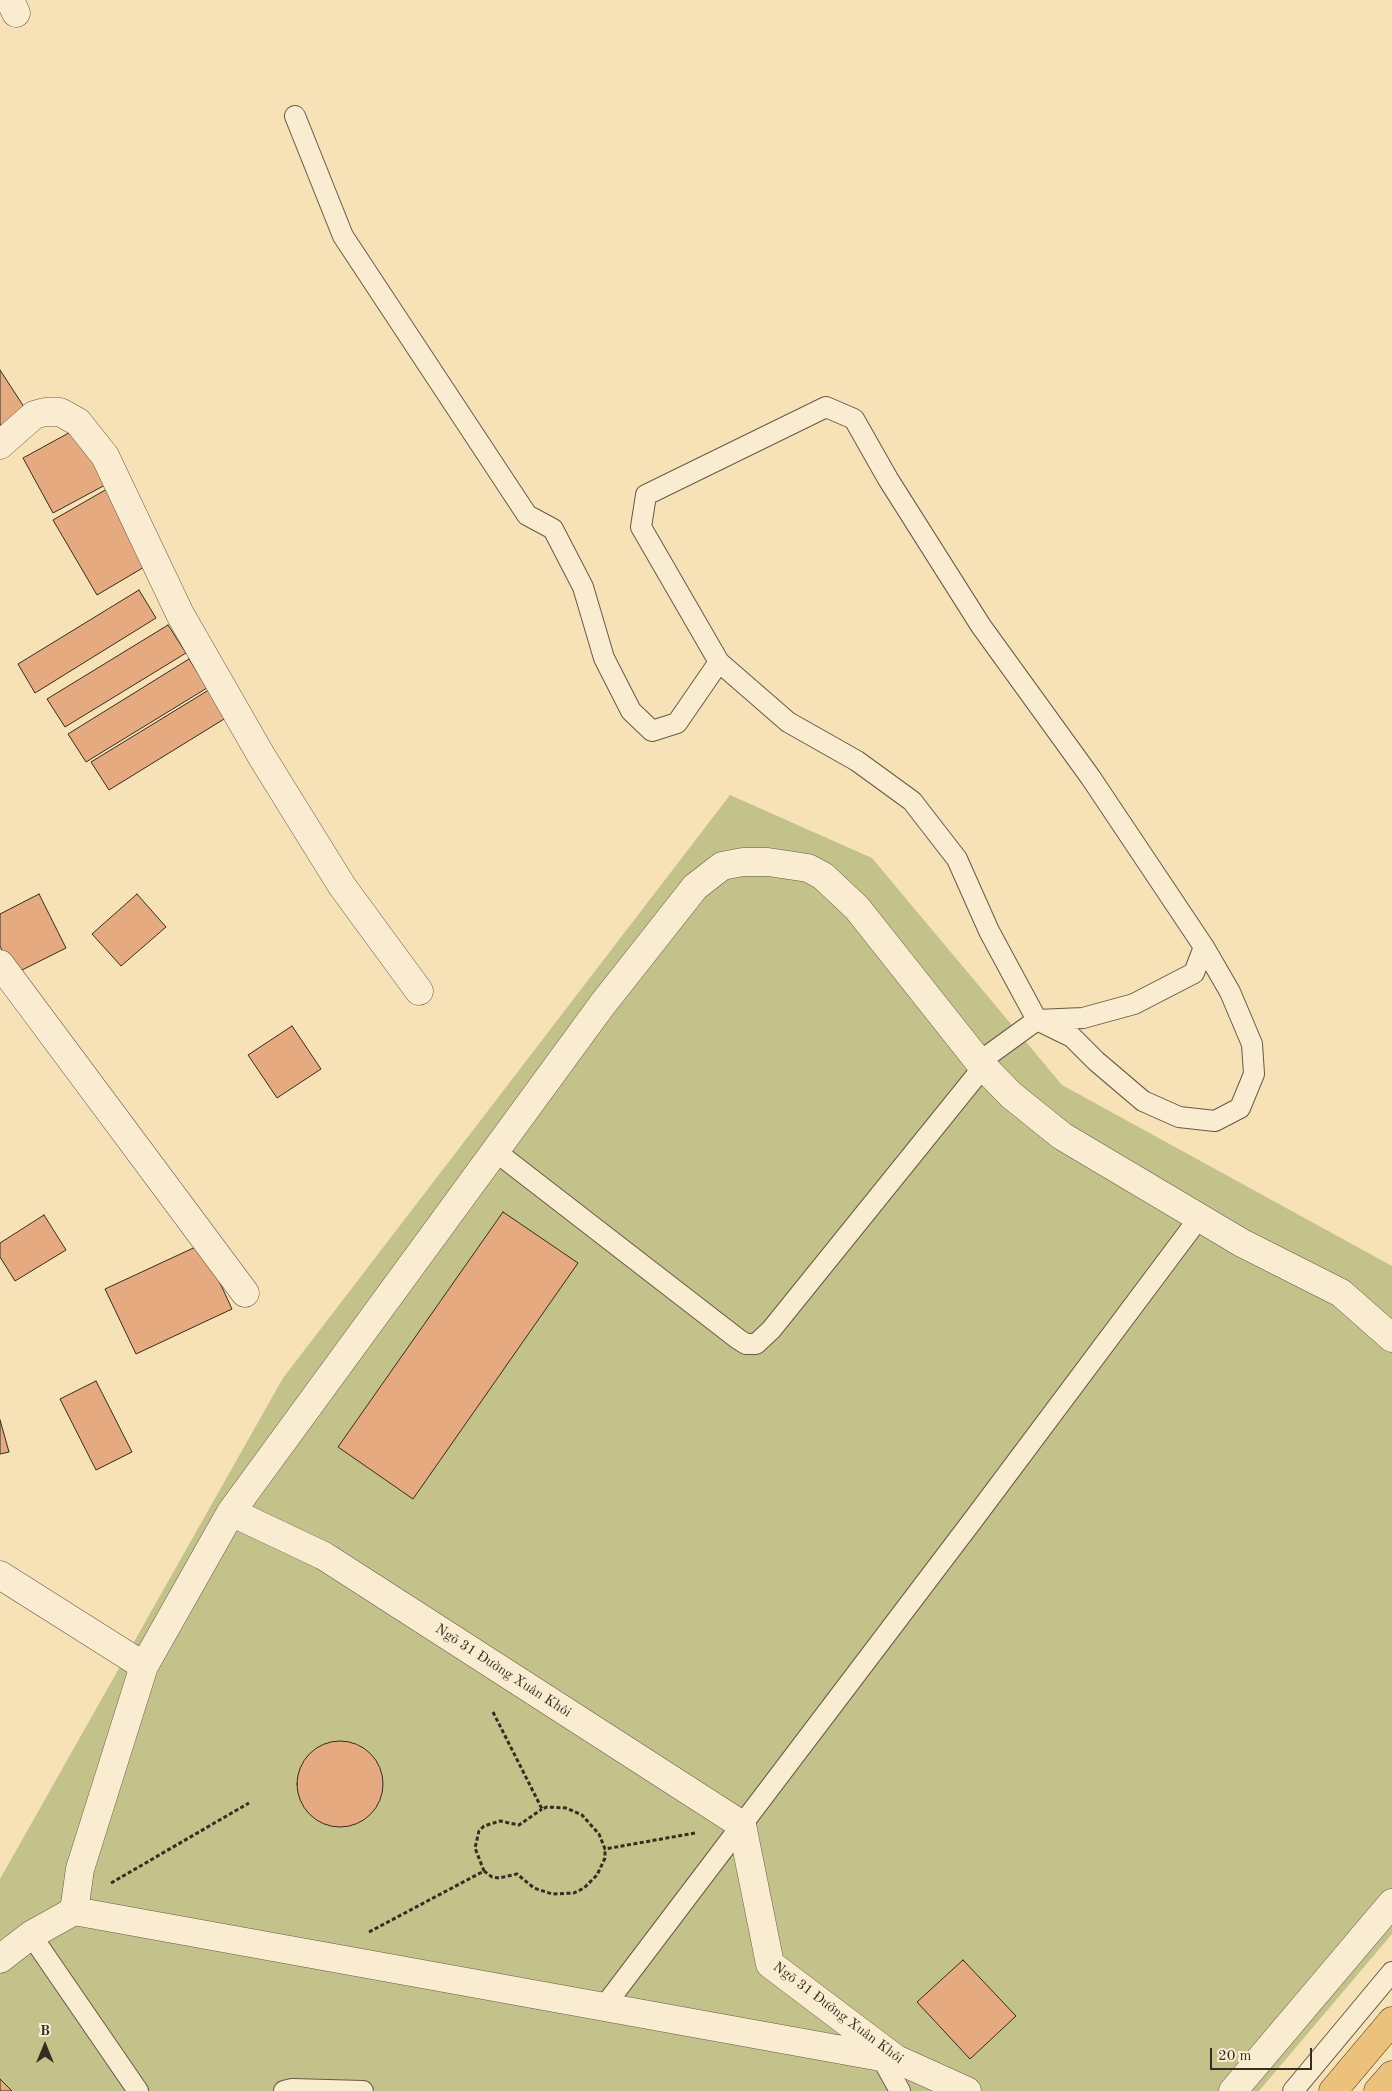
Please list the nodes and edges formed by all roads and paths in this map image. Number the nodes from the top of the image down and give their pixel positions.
1 (295, 116) dead end
2 (0, 445) edge
3 (719, 662) junction
4 (1204, 947) junction
5 (0, 964) edge
6 (419, 991) dead end
7 (1037, 1020) junction
8 (982, 1064) junction
9 (495, 1151) junction
10 (1199, 1218) junction
11 (245, 1293) dead end
12 (1392, 1338) edge
13 (231, 1512) junction
14 (0, 1575) edge
15 (144, 1666) junction
16 (493, 1712) dead end
17 (249, 1803) dead end
18 (542, 1809) junction
19 (742, 1824) junction
20 (605, 1850) junction
21 (484, 1871) junction
22 (1392, 1903) edge
23 (75, 1907) junction
24 (31, 1935) junction
25 (325, 1956) junction
26 (0, 1959) edge
27 (1392, 1972) edge
28 (603, 2008) junction
29 (1392, 2021) edge
30 (888, 2058) junction
31 (1392, 2075) edge
32 (138, 2091) edge
33 (284, 2091) edge
34 (363, 2091) edge
35 (900, 2091) edge
36 (967, 2091) edge
37 (1234, 2091) edge
38 (1293, 2091) edge
39 (1333, 2091) edge
40 (1378, 2091) edge

1 - 3 lane
2 - 6 street
3 - 4 lane
3 - 7 lane
4 - 7 lane
4 - 7 lane
5 - 11 street
7 - 8 lane
8 - 9 lane
8 - 9 street
8 - 10 street
9 - 13 street
10 - 12 street
10 - 19 lane
13 - 15 street
13 - 19 street, Ngõ 31 Đường Xuân Khôi
14 - 15 street
15 - 23 street
16 - 18 path
17 - 23 path
18 - 20 path
18 - 21 path
19 - 20 path
19 - 28 lane
19 - 30 street, Ngõ 31 Đường Xuân Khôi
20 - 21 path
21 - 25 path
22 - 37 street
23 - 24 street
23 - 25 street
24 - 26 street
24 - 32 lane
25 - 28 street
27 - 38 lane
28 - 30 street
29 - 39 main road
30 - 35 lane
30 - 36 street, Ngõ 31 Đường Xuân Khôi
31 - 40 main road
33 - 34 lane

